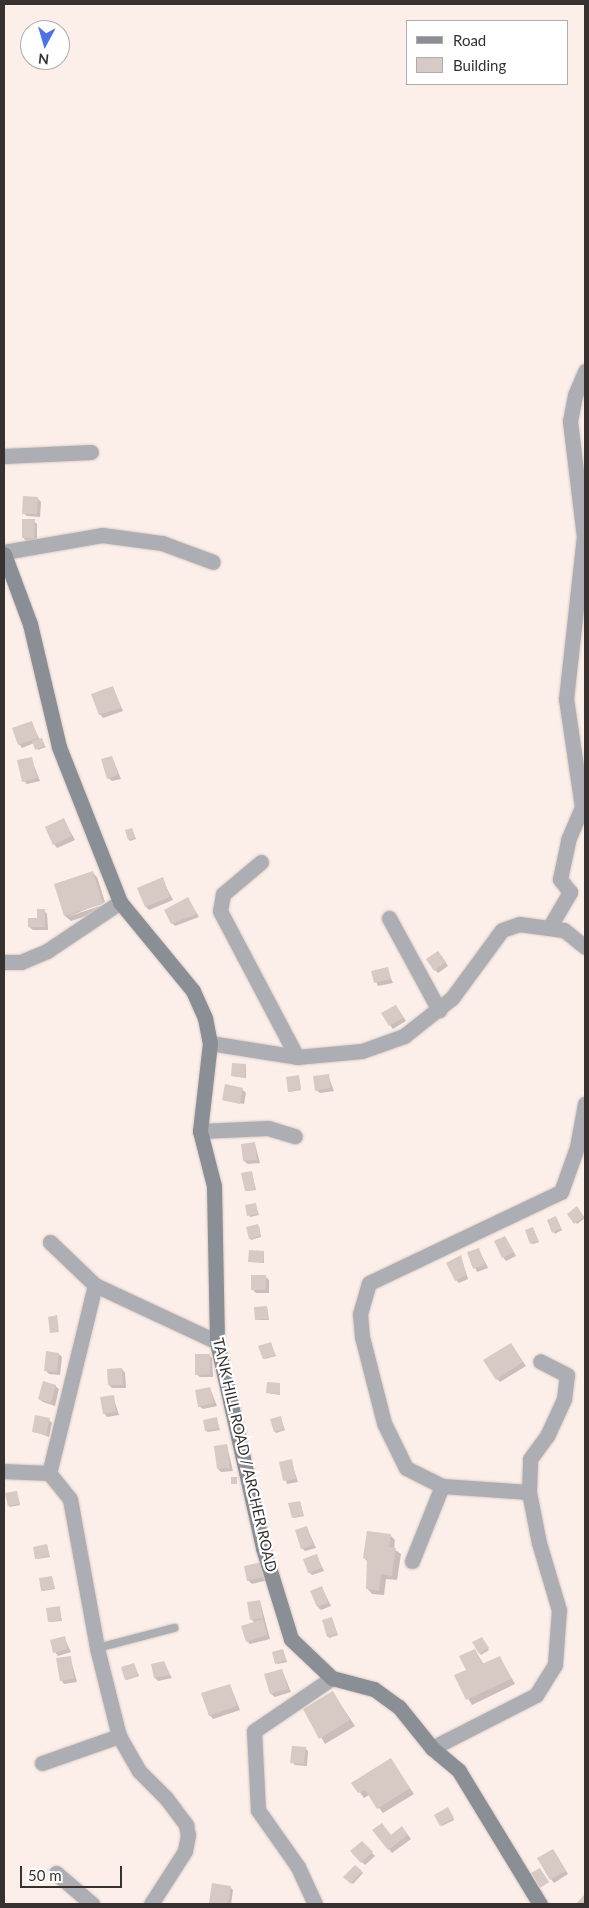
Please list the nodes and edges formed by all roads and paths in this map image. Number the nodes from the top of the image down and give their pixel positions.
1 (585, 371) edge
2 (91, 452) dead end
3 (4, 456) edge
4 (4, 553) edge
5 (214, 562) dead end
6 (261, 862) dead end
7 (120, 902) junction
8 (389, 918) dead end
9 (549, 928) junction
10 (585, 947) edge
11 (4, 962) edge
12 (439, 1010) junction
13 (210, 1043) junction
14 (297, 1057) junction
15 (585, 1104) edge
16 (200, 1131) junction
17 (295, 1136) dead end
18 (50, 1242) dead end
19 (95, 1285) junction
20 (217, 1342) junction
21 (540, 1361) dead end
22 (4, 1471) edge
23 (48, 1473) junction
24 (442, 1486) junction
25 (529, 1492) junction
26 (412, 1561) dead end
27 (174, 1628) dead end
28 (97, 1648) junction
29 (332, 1678) junction
30 (119, 1736) junction
31 (432, 1748) junction
32 (42, 1763) dead end
33 (56, 1873) dead end
34 (92, 1904) edge
35 (151, 1904) edge
36 (315, 1904) edge
37 (540, 1904) edge

1 - 9 street
2 - 3 street
4 - 5 street
4 - 7 street, TANK HILL ROAD / ARCHER ROAD
6 - 14 street
7 - 11 street
7 - 13 street, TANK HILL ROAD / ARCHER ROAD
8 - 12 street
9 - 10 street
9 - 12 street
12 - 14 street
13 - 14 street
13 - 16 street, TANK HILL ROAD / ARCHER ROAD
15 - 24 street
16 - 17 street
16 - 20 street, TANK HILL ROAD / ARCHER ROAD
18 - 19 street
19 - 20 street
19 - 23 street
20 - 29 street, TANK HILL ROAD / ARCHER ROAD
21 - 25 street
22 - 23 street
23 - 28 street
24 - 25 street
24 - 26 street
25 - 31 street
27 - 28 lane
28 - 30 street
29 - 31 street, TANK HILL ROAD / ARCHER ROAD
29 - 36 street
30 - 32 street
30 - 35 street
31 - 37 street, TANK HILL ROAD / ARCHER ROAD
33 - 34 street

